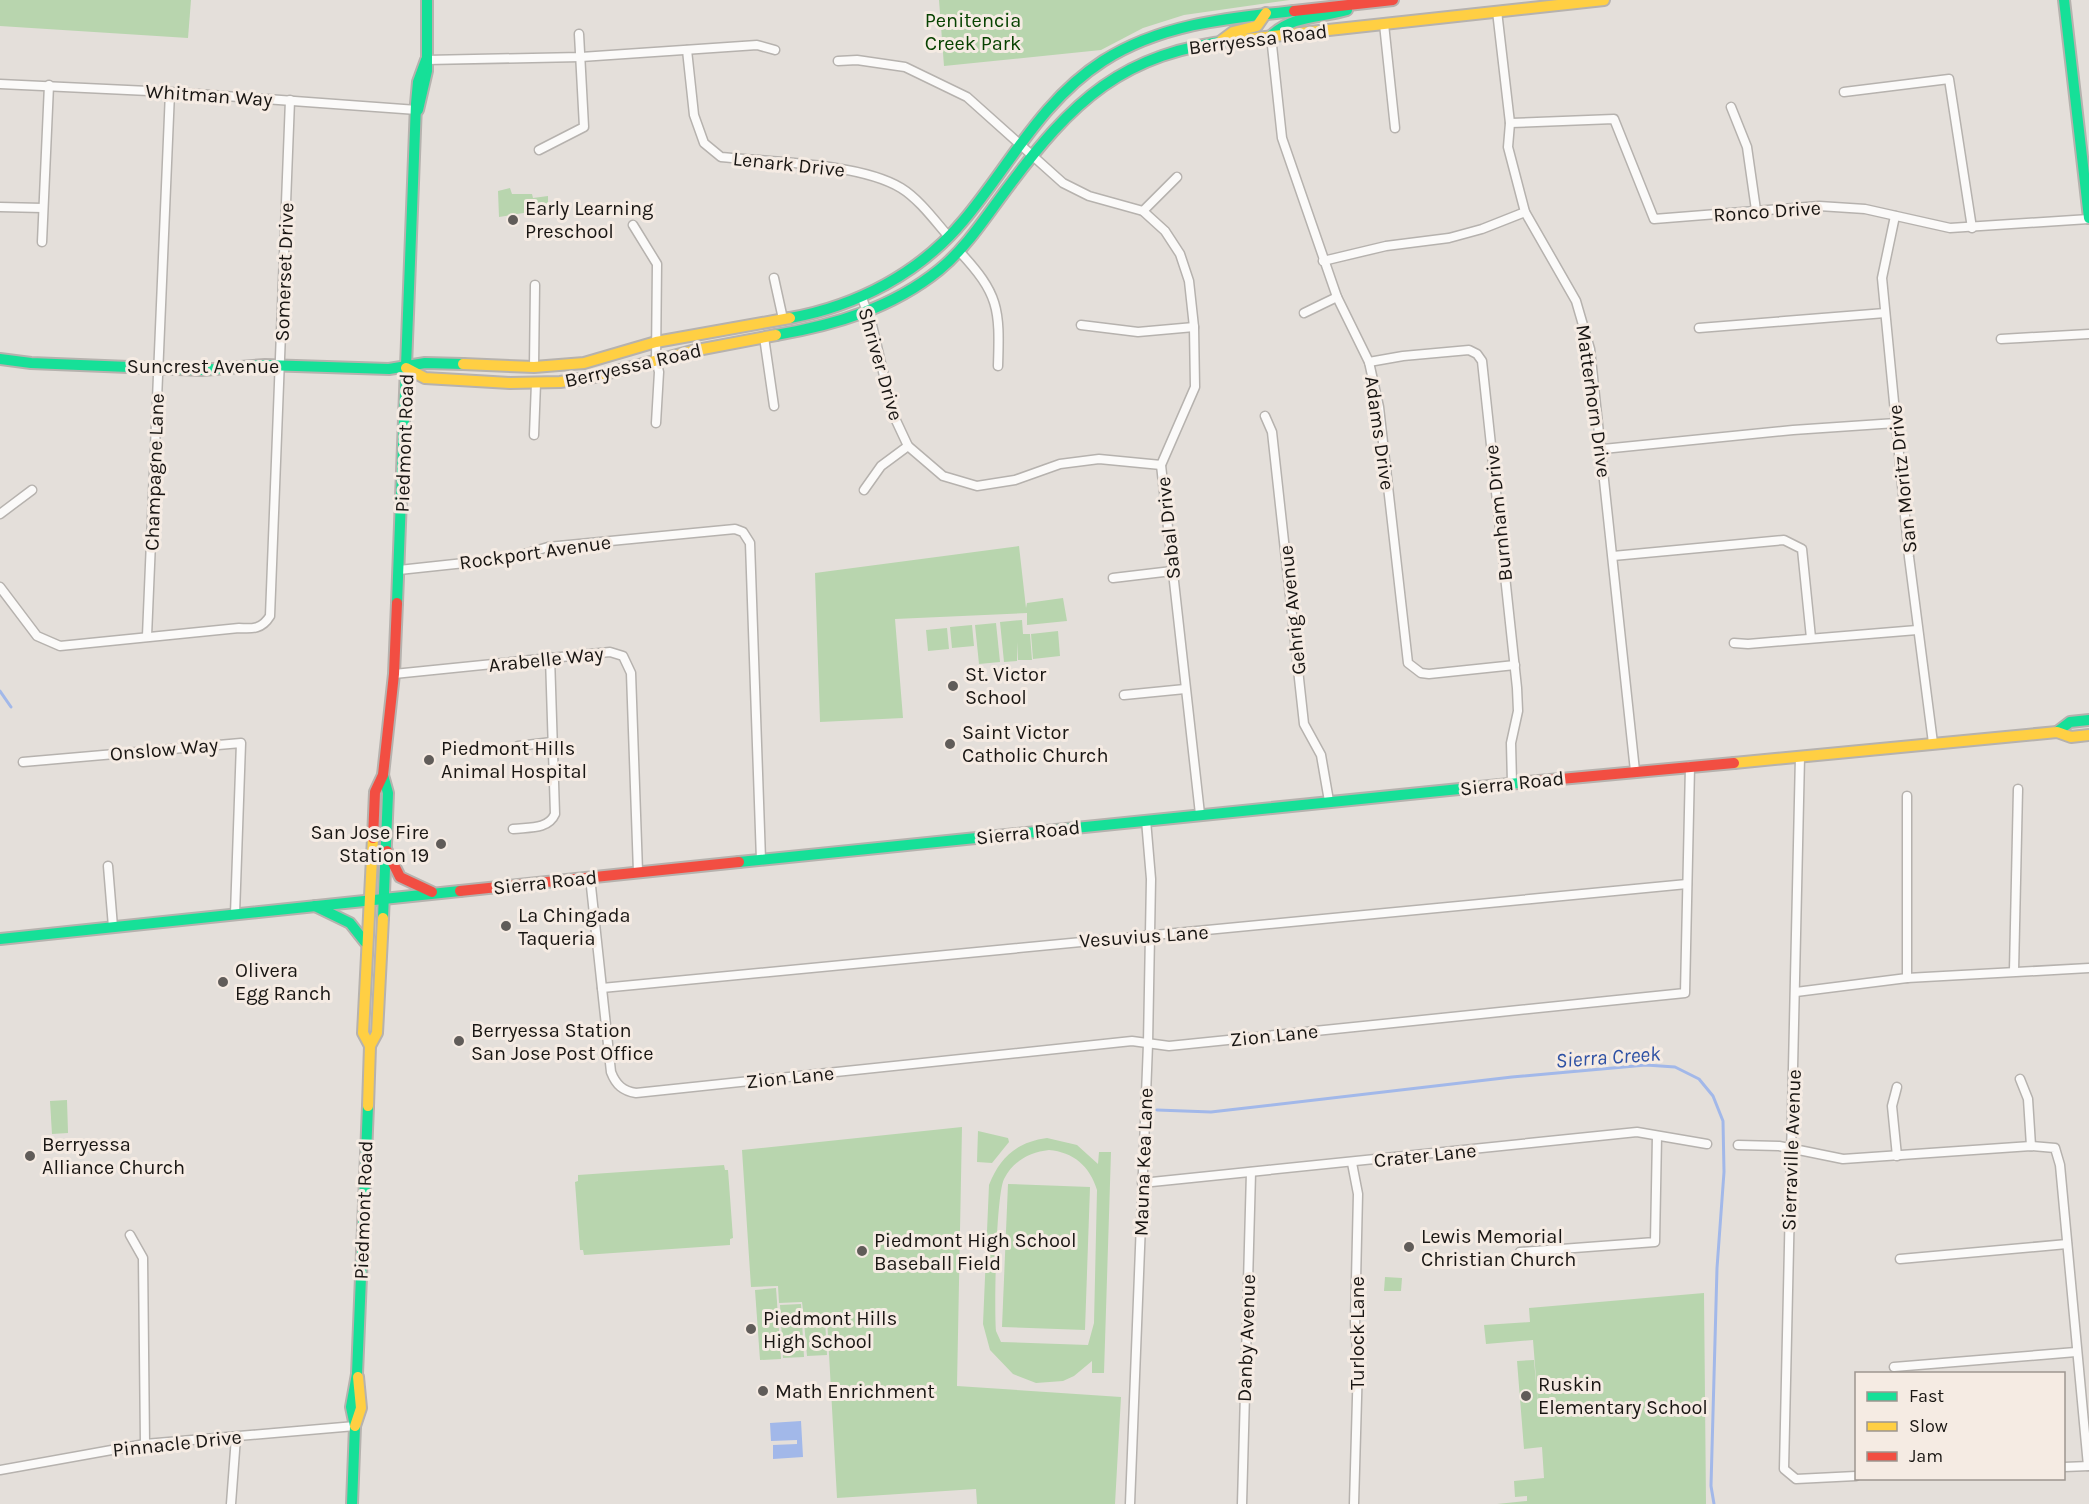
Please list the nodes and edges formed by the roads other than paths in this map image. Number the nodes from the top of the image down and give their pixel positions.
1 (427, 0) edge
2 (1393, 0) edge
3 (1604, 0) edge
4 (2065, 2) edge
5 (1364, 3) junction
6 (1497, 11) junction
7 (1266, 13) junction
8 (1384, 24) junction
9 (579, 34) dead end
10 (1271, 36) junction
11 (1221, 41) junction
12 (687, 50) junction
13 (775, 50) dead end
14 (581, 57) junction
15 (426, 60) junction
16 (838, 61) dead end
17 (0, 84) edge
18 (49, 85) junction
19 (171, 92) junction
20 (1844, 92) dead end
21 (290, 100) junction
22 (1731, 107) dead end
23 (417, 110) junction
24 (1510, 123) junction
25 (1395, 128) dead end
26 (1020, 143) junction
27 (539, 150) dead end
28 (1032, 155) junction
29 (1177, 177) dead end
30 (0, 207) edge
31 (43, 208) junction
32 (1756, 210) junction
33 (1143, 211) junction
34 (1525, 212) junction
35 (1895, 216) junction
36 (2089, 218) edge
37 (633, 225) dead end
38 (1972, 228) junction
39 (949, 237) junction
40 (42, 242) dead end
41 (959, 250) junction
42 (1323, 261) junction
43 (774, 278) dead end
44 (535, 285) dead end
45 (1337, 297) junction
46 (862, 298) junction
47 (1304, 313) dead end
48 (1886, 313) junction
49 (868, 314) junction
50 (783, 319) junction
51 (1081, 325) dead end
52 (1194, 327) junction
53 (1699, 328) dead end
54 (2089, 334) edge
55 (764, 337) junction
56 (2001, 339) dead end
57 (656, 342) junction
58 (0, 359) edge
59 (656, 360) junction
60 (1370, 362) junction
61 (280, 365) junction
62 (998, 366) dead end
63 (534, 367) junction
64 (406, 368) junction
65 (158, 369) junction
66 (536, 383) junction
67 (774, 406) dead end
68 (1265, 416) dead end
69 (656, 423) dead end
70 (1896, 423) junction
71 (534, 435) dead end
72 (908, 446) junction
73 (1603, 449) junction
74 (1161, 465) junction
75 (32, 490) dead end
76 (864, 490) dead end
77 (0, 514) edge
78 (1613, 556) junction
79 (399, 570) junction
80 (1172, 571) junction
81 (1113, 578) dead end
82 (0, 587) edge
83 (1917, 630) junction
84 (147, 636) junction
85 (1811, 638) junction
86 (1734, 643) dead end
87 (550, 657) junction
88 (1515, 665) junction
89 (394, 674) junction
90 (1185, 689) junction
91 (1124, 695) dead end
92 (2089, 720) edge
93 (2057, 732) junction
94 (2089, 735) edge
95 (552, 742) junction
96 (1933, 743) junction
97 (518, 746) dead end
98 (1800, 756) junction
99 (23, 762) dead end
100 (1690, 766) junction
101 (1635, 771) junction
102 (383, 776) junction
103 (1512, 783) junction
104 (2018, 789) dead end
105 (1907, 796) dead end
106 (1329, 801) junction
107 (1200, 814) junction
108 (1146, 820) junction
109 (513, 829) dead end
110 (385, 843) junction
111 (761, 860) junction
112 (108, 867) dead end
113 (638, 872) junction
114 (590, 877) junction
115 (1687, 884) junction
116 (436, 893) junction
117 (383, 899) junction
118 (368, 900) junction
119 (315, 906) junction
120 (235, 914) junction
121 (114, 927) junction
122 (1149, 934) junction
123 (0, 939) edge
124 (367, 946) junction
125 (2089, 968) edge
126 (2014, 970) junction
127 (1907, 978) junction
128 (602, 988) junction
129 (1796, 992) junction
130 (1148, 1044) junction
131 (370, 1046) junction
132 (2020, 1079) dead end
133 (1898, 1087) dead end
134 (1657, 1136) junction
135 (1707, 1144) dead end
136 (1737, 1145) dead end
137 (2031, 1146) junction
138 (1791, 1148) junction
139 (1896, 1156) junction
140 (1352, 1163) junction
141 (1251, 1172) junction
142 (1142, 1183) junction
143 (130, 1235) dead end
144 (2067, 1244) junction
145 (1520, 1252) dead end
146 (1899, 1259) dead end
147 (2076, 1352) junction
148 (1894, 1367) dead end
149 (355, 1426) junction
150 (236, 1437) junction
151 (145, 1444) junction
152 (2089, 1466) edge
153 (2065, 1467) edge
154 (0, 1470) edge
155 (1855, 1476) edge
156 (231, 1504) edge
157 (352, 1504) edge
158 (1130, 1504) edge
159 (1242, 1504) edge
160 (1353, 1504) edge

1 - 15 main road, Piedmont Road
2 - 5 main road, Berryessa Road
3 - 6 main road, Berryessa Road
4 - 36 main road
5 - 7 main road, Berryessa Road
5 - 10 main road
6 - 8 main road, Berryessa Road
6 - 24 street, Matterhorn Drive
7 - 11 main road
7 - 26 main road, Berryessa Road
8 - 10 main road, Berryessa Road
8 - 25 street
9 - 14 street
10 - 11 main road, Berryessa Road
10 - 42 street, Adams Drive
11 - 28 main road, Berryessa Road
12 - 13 street
12 - 14 street
12 - 39 street, Lenark Drive
14 - 15 street
14 - 27 street
15 - 23 main road, Piedmont Road
16 - 26 street, Sabal Drive
17 - 18 street, Whitman Way
18 - 19 street, Whitman Way
18 - 31 street
19 - 21 street, Whitman Way
19 - 65 street, Champagne Lane
20 - 38 street
21 - 23 street, Whitman Way
21 - 61 street, Somerset Drive
22 - 32 street
23 - 64 main road, Piedmont Road
24 - 32 street, Ronco Drive
24 - 34 street, Matterhorn Drive
26 - 28 street, Sabal Drive
26 - 39 main road, Berryessa Road
28 - 33 street, Sabal Drive
28 - 41 main road, Berryessa Road
29 - 33 street
30 - 31 street
31 - 40 street
32 - 35 street, Ronco Drive
33 - 52 street, Sabal Drive
34 - 42 street
34 - 73 street, Matterhorn Drive
35 - 38 street, Ronco Drive
35 - 48 street, San Moritz Drive
36 - 38 street, Ronco Drive
37 - 57 street
39 - 46 main road, Berryessa Road
41 - 49 main road, Berryessa Road
41 - 62 street
42 - 45 street, Adams Drive
43 - 50 street
44 - 63 street
45 - 47 street
45 - 60 street, Adams Drive
46 - 49 street, Shriver Drive
46 - 50 main road, Berryessa Road
48 - 53 street
48 - 70 street, San Moritz Drive
49 - 55 main road, Berryessa Road
49 - 72 street, Shriver Drive
50 - 57 main road, Berryessa Road
51 - 52 street
52 - 74 street, Sabal Drive
54 - 56 street
55 - 59 main road, Berryessa Road
55 - 67 street
57 - 59 street
57 - 63 main road, Berryessa Road
58 - 65 main road, Suncrest Avenue
59 - 66 main road, Berryessa Road
59 - 69 street
60 - 88 street, Adams Drive
60 - 88 street, Burnham Drive
61 - 64 main road, Suncrest Avenue
61 - 65 main road, Suncrest Avenue
61 - 84 street, Somerset Drive
63 - 64 main road, Berryessa Road
64 - 66 main road, Berryessa Road
64 - 79 main road, Piedmont Road
65 - 84 street, Champagne Lane
66 - 71 street
68 - 106 street, Gehrig Avenue
70 - 73 street
70 - 83 street, San Moritz Drive
72 - 74 street, Shriver Drive
72 - 76 street
73 - 78 street, Matterhorn Drive
74 - 80 street, Sabal Drive
75 - 77 street
78 - 85 street
78 - 101 street, Matterhorn Drive
79 - 89 main road, Piedmont Road
79 - 111 street, Rockport Avenue
80 - 81 street
80 - 90 street, Sabal Drive
82 - 84 street
83 - 85 street
83 - 96 street, San Moritz Drive
85 - 86 street
87 - 89 street, Arabelle Way
87 - 95 street
87 - 113 street, Arabelle Way
88 - 103 street, Burnham Drive
89 - 102 main road, Piedmont Road
90 - 91 street
90 - 107 street, Sabal Drive
92 - 93 main road, Sierra Road
93 - 94 main road, Sierra Road
93 - 96 main road, Sierra Road
95 - 97 street
95 - 109 street
96 - 98 main road, Sierra Road
98 - 100 main road, Sierra Road
98 - 129 street, Sierraville Avenue
99 - 120 street, Onslow Way
100 - 101 main road, Sierra Road
100 - 115 street, Zion Lane
101 - 103 main road, Sierra Road
102 - 110 main road, Piedmont Road
102 - 118 main road, Piedmont Road
103 - 106 main road, Sierra Road
104 - 126 street
105 - 127 street
106 - 107 main road, Sierra Road
107 - 108 main road, Sierra Road
108 - 111 main road, Sierra Road
108 - 122 street, Mauna Kea Lane
110 - 116 main road
110 - 117 main road, Piedmont Road
111 - 113 main road, Sierra Road
112 - 121 street
113 - 114 main road, Sierra Road
114 - 116 main road, Sierra Road
114 - 128 street
115 - 122 street, Vesuvius Lane
115 - 130 street, Zion Lane
116 - 117 main road, Sierra Road
117 - 118 main road, Sierra Road
117 - 131 main road, Piedmont Road
118 - 119 main road, Sierra Road
118 - 124 main road, Piedmont Road
119 - 120 main road, Sierra Road
119 - 124 main road
120 - 121 main road, Sierra Road
121 - 123 main road, Sierra Road
122 - 128 street, Vesuvius Lane
122 - 130 street, Mauna Kea Lane
124 - 131 main road, Piedmont Road
125 - 126 street
126 - 127 street
127 - 129 street
128 - 130 street, Zion Lane
129 - 138 street, Sierraville Avenue
130 - 142 street, Mauna Kea Lane
131 - 149 main road, Piedmont Road
132 - 137 street
133 - 139 street
134 - 135 street, Crater Lane
134 - 140 street, Crater Lane
134 - 145 street
136 - 138 street
137 - 139 street
137 - 144 street
138 - 139 street
138 - 155 street, Sierraville Avenue
140 - 141 street, Crater Lane
140 - 160 street, Turlock Lane
141 - 142 street, Crater Lane
141 - 159 street, Danby Avenue
142 - 158 street, Mauna Kea Lane
143 - 151 street
144 - 146 street
144 - 147 street
147 - 148 street
147 - 152 street
149 - 150 street, Pinnacle Drive
149 - 157 main road, Piedmont Road
150 - 151 street, Pinnacle Drive
150 - 156 street
151 - 154 street, Pinnacle Drive
152 - 153 street

